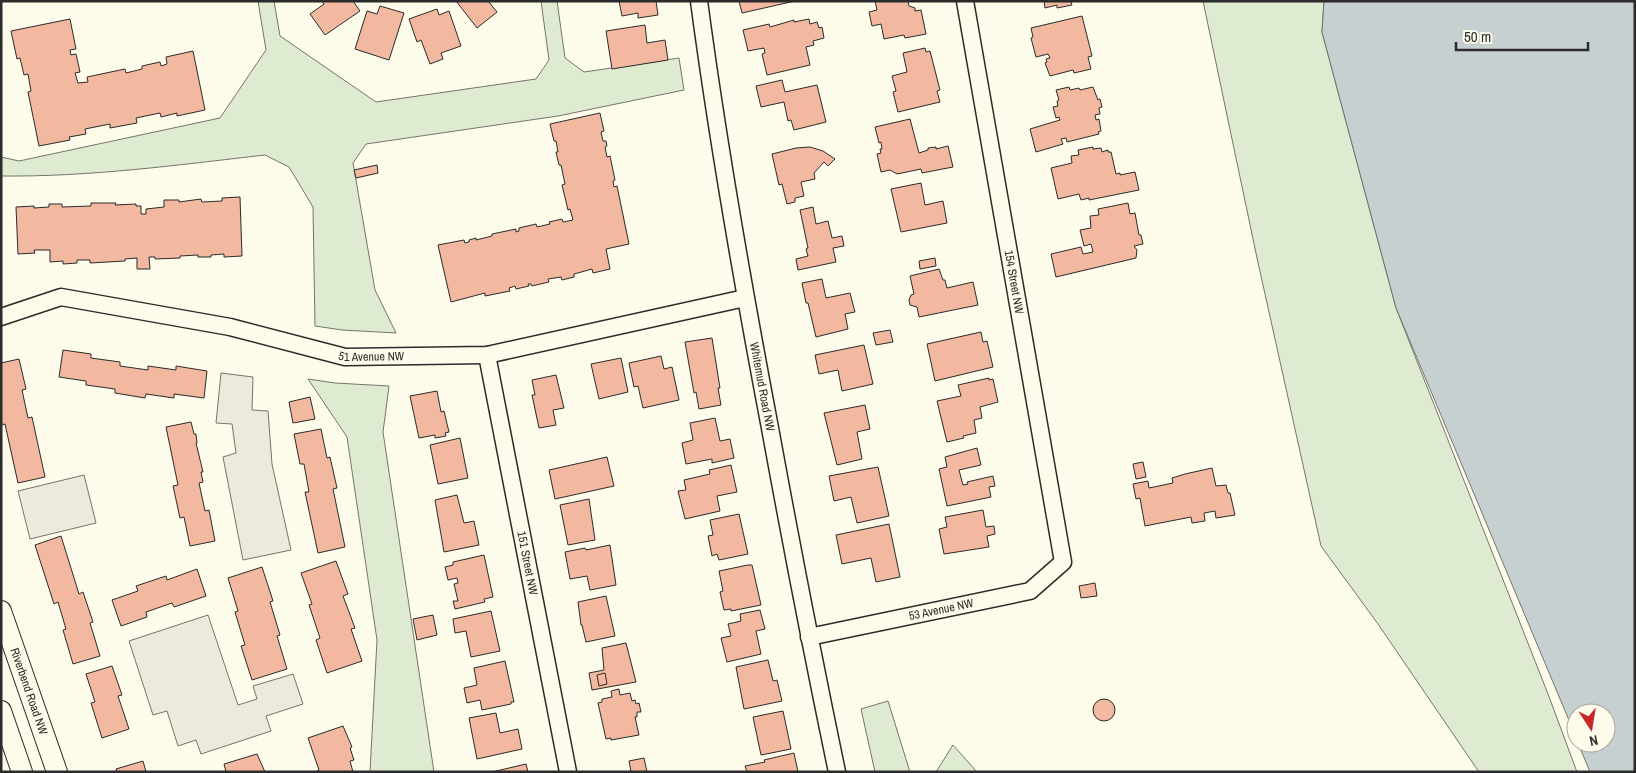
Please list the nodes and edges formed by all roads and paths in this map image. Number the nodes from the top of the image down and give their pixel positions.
1 (699, 1) edge
2 (965, 1) edge
3 (746, 298) junction
4 (1, 317) edge
5 (487, 355) junction
6 (1063, 562) joint
7 (1, 611) edge
8 (809, 637) junction
9 (1, 712) edge
10 (43, 730) junction
11 (6, 742) edge
12 (56, 768) edge
13 (23, 772) edge
14 (568, 772) edge
15 (837, 772) edge

1 - 3 street, Whitemud Road NW
2 - 6 street, 154 Street NW
3 - 5 street, 51 Avenue NW
3 - 8 street, Whitemud Road NW
4 - 5 street, 51 Avenue NW
5 - 14 street, 151 Street NW
6 - 8 street, 53 Avenue NW
7 - 10 street, Riverbend Road NW
8 - 15 street, Whitemud Road NW
9 - 11 street
10 - 11 street
10 - 12 street, Riverbend Road NW
11 - 13 street
12 - 13 street

